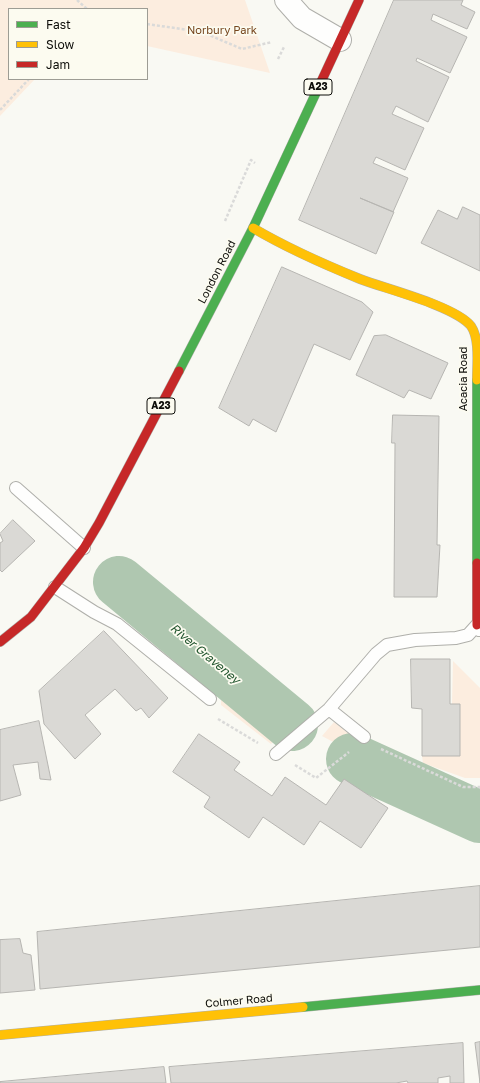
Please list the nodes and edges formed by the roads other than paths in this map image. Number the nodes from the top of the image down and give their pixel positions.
1 (286, 0) edge
2 (359, 0) edge
3 (340, 40) junction
4 (253, 228) junction
5 (16, 488) dead end
6 (84, 548) junction
7 (55, 587) junction
8 (478, 629) edge
9 (0, 642) edge
10 (210, 699) dead end
11 (329, 708) junction
12 (364, 737) road end
13 (276, 754) dead end
14 (480, 990) edge
15 (0, 1035) edge

1 - 3 street
2 - 3 main road, London Road / A23
3 - 4 main road, London Road / A23
4 - 6 main road, London Road / A23
4 - 8 main road, Acacia Road
5 - 6 lane
6 - 7 main road, A23
7 - 9 main road, A23
7 - 10 lane
8 - 11 lane
11 - 12 lane
11 - 13 lane
14 - 15 main road, Colmer Road

